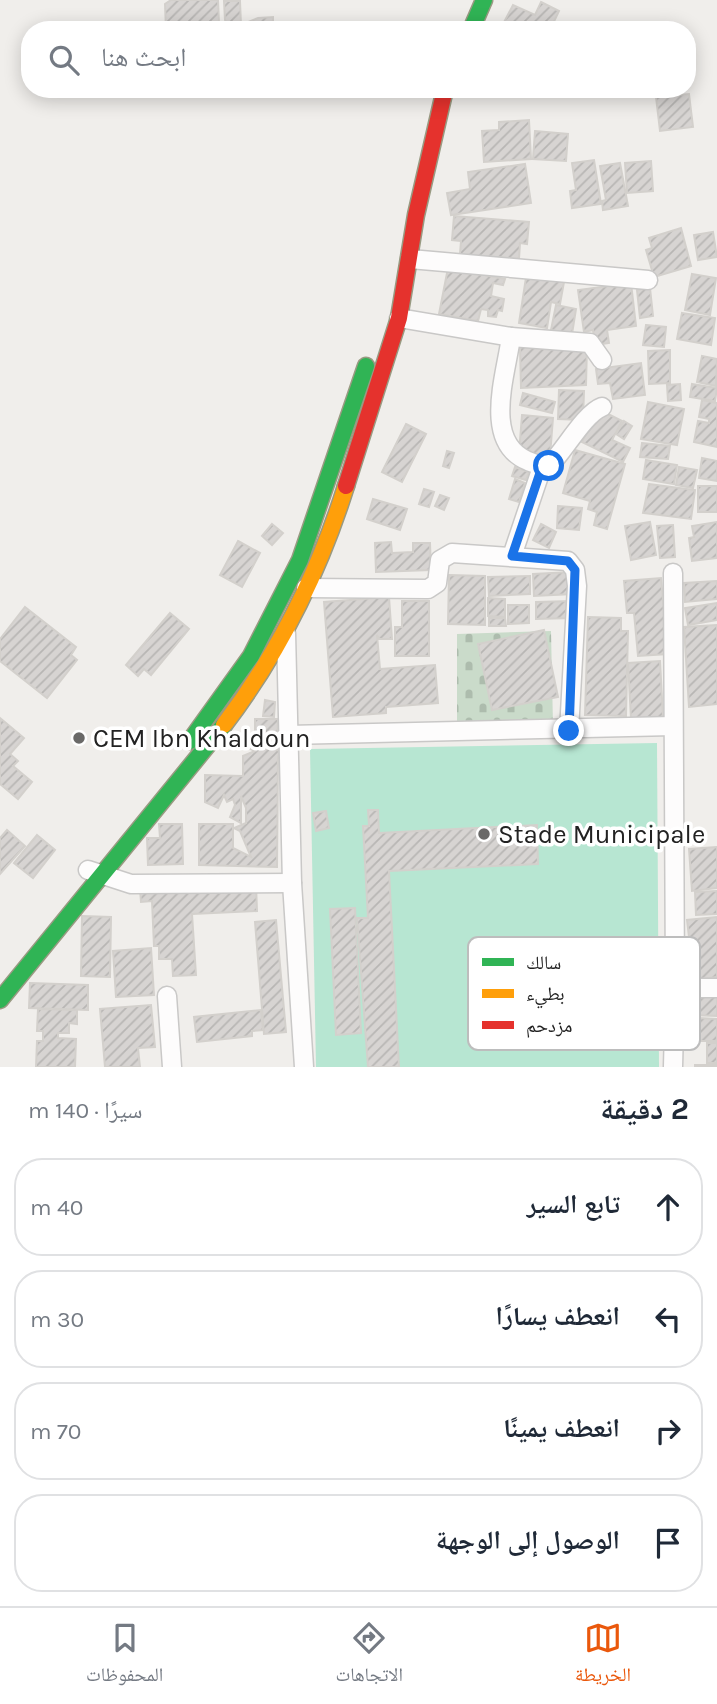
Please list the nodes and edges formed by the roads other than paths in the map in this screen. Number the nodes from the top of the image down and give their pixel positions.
1 (484, 0) edge
2 (475, 21) edge
3 (443, 98) edge
4 (416, 215) junction
5 (410, 259) junction
6 (648, 280) dead end
7 (399, 318) junction
8 (511, 337) junction
9 (602, 360) dead end
10 (602, 407) dead end
11 (542, 467) junction
12 (512, 556) junction
13 (673, 573) dead end
14 (306, 588) junction
15 (286, 631) junction
16 (673, 726) junction
17 (569, 731) junction
18 (289, 735) junction
19 (95, 873) junction
20 (292, 883) junction
21 (675, 937) edge
22 (0, 976) edge
23 (167, 996) dead end
24 (0, 1000) edge
25 (172, 1067) edge
26 (304, 1067) edge

1 - 2 main road
3 - 4 main road
4 - 5 main road
4 - 19 main road
5 - 6 street
5 - 7 main road
7 - 8 street
7 - 14 main road
8 - 9 street
8 - 11 street
10 - 11 street
11 - 12 street
12 - 14 street
12 - 17 street
13 - 16 street
14 - 15 main road
15 - 18 street
15 - 19 main road
16 - 17 street
16 - 21 street
17 - 18 street
18 - 20 street
19 - 20 street
19 - 22 main road
19 - 24 main road
20 - 26 street
23 - 25 street

